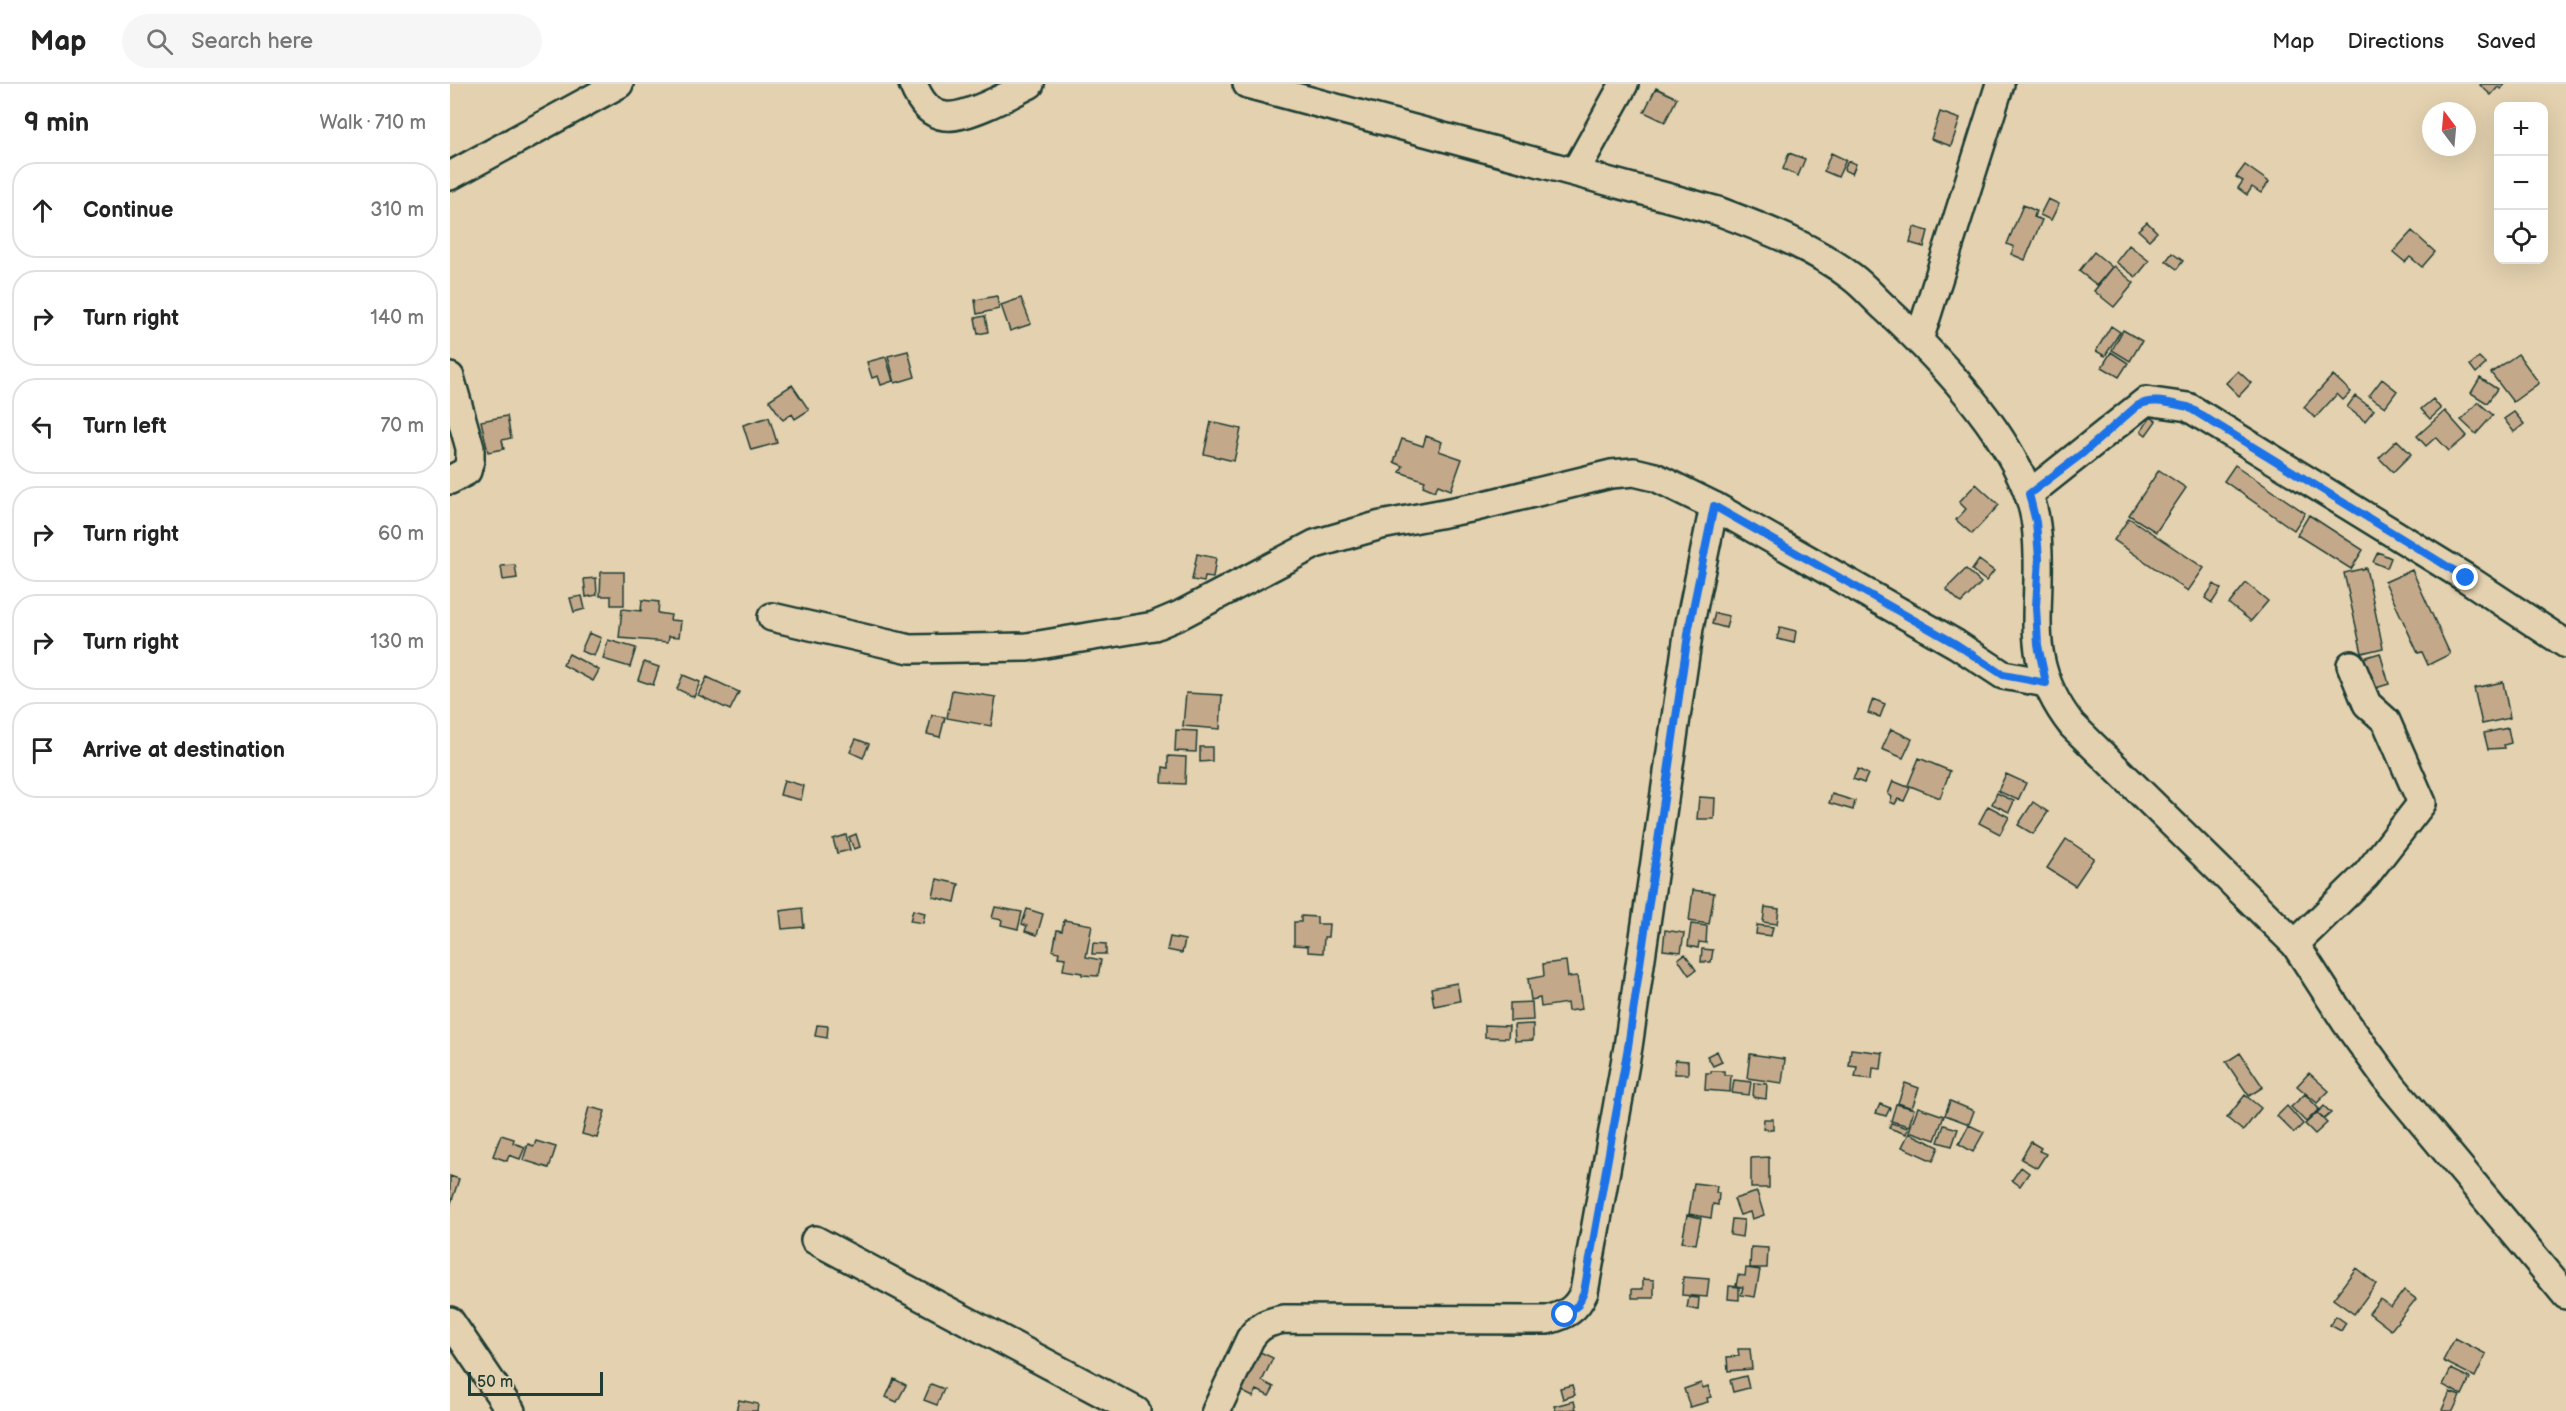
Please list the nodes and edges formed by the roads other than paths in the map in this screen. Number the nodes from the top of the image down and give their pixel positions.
1 (619, 84) edge
2 (913, 84) edge
3 (1030, 84) edge
4 (1248, 84) edge
5 (1624, 84) edge
6 (2000, 84) edge
7 (1575, 172) junction
8 (450, 176) edge
9 (1919, 340) junction
10 (450, 377) edge
11 (450, 480) edge
12 (2029, 494) junction
13 (1714, 506) junction
14 (772, 617) dead end
15 (2566, 644) edge
16 (2351, 666) dead end
17 (2046, 683) junction
18 (2295, 944) junction
19 (815, 1240) dead end
20 (2566, 1294) edge
21 (450, 1321) edge
22 (511, 1411) edge
23 (1136, 1411) edge
24 (1216, 1411) edge

1 - 8 street
2 - 3 street
4 - 7 street
5 - 7 street
6 - 9 street
7 - 9 street
9 - 12 street
10 - 11 street
12 - 15 street
12 - 17 street
13 - 14 street
13 - 17 street
13 - 24 street
16 - 18 street
17 - 18 street
18 - 20 street
19 - 23 street
21 - 22 street

